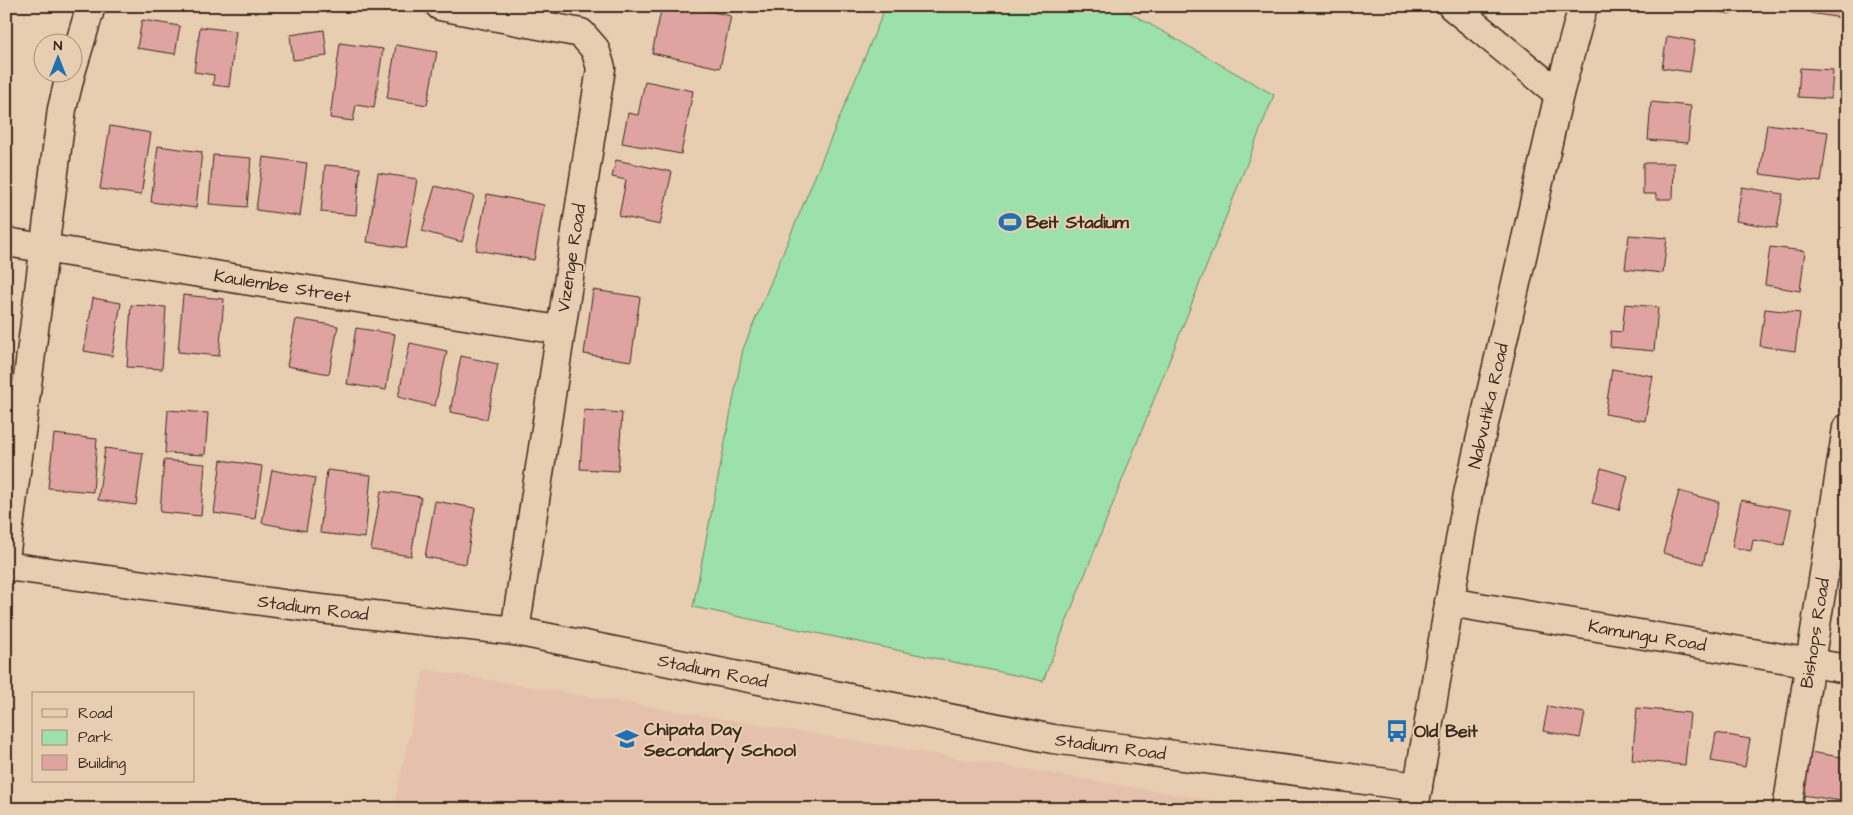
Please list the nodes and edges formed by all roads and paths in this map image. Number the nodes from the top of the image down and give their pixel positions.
1 (91, 6) edge
2 (440, 6) edge
3 (1452, 6) edge
4 (1582, 6) edge
5 (82, 36) edge
6 (69, 82) edge
7 (1559, 94) junction
8 (6, 242) edge
9 (43, 248) junction
10 (559, 330) junction
11 (1847, 428) edge
12 (6, 551) edge
13 (6, 566) edge
14 (1449, 602) junction
15 (515, 631) junction
16 (1810, 662) junction
17 (1847, 669) edge
18 (1416, 798) edge
19 (1787, 809) edge

1 - 5 street
2 - 10 street, Vizenge Road
3 - 7 street
4 - 7 street, Nabvutika Road
6 - 9 street
7 - 14 street, Nabvutika Road
8 - 9 street, Kaulembe Street
9 - 10 street, Kaulembe Street
9 - 12 street
10 - 15 street, Vizenge Road
11 - 16 street, Bishops Road
13 - 15 street, Stadium Road
14 - 16 street, Kamungu Road
14 - 18 street, Nabvutika Road
15 - 18 street, Stadium Road
16 - 17 street, Kamungu Road
16 - 19 street, Bishops Road

